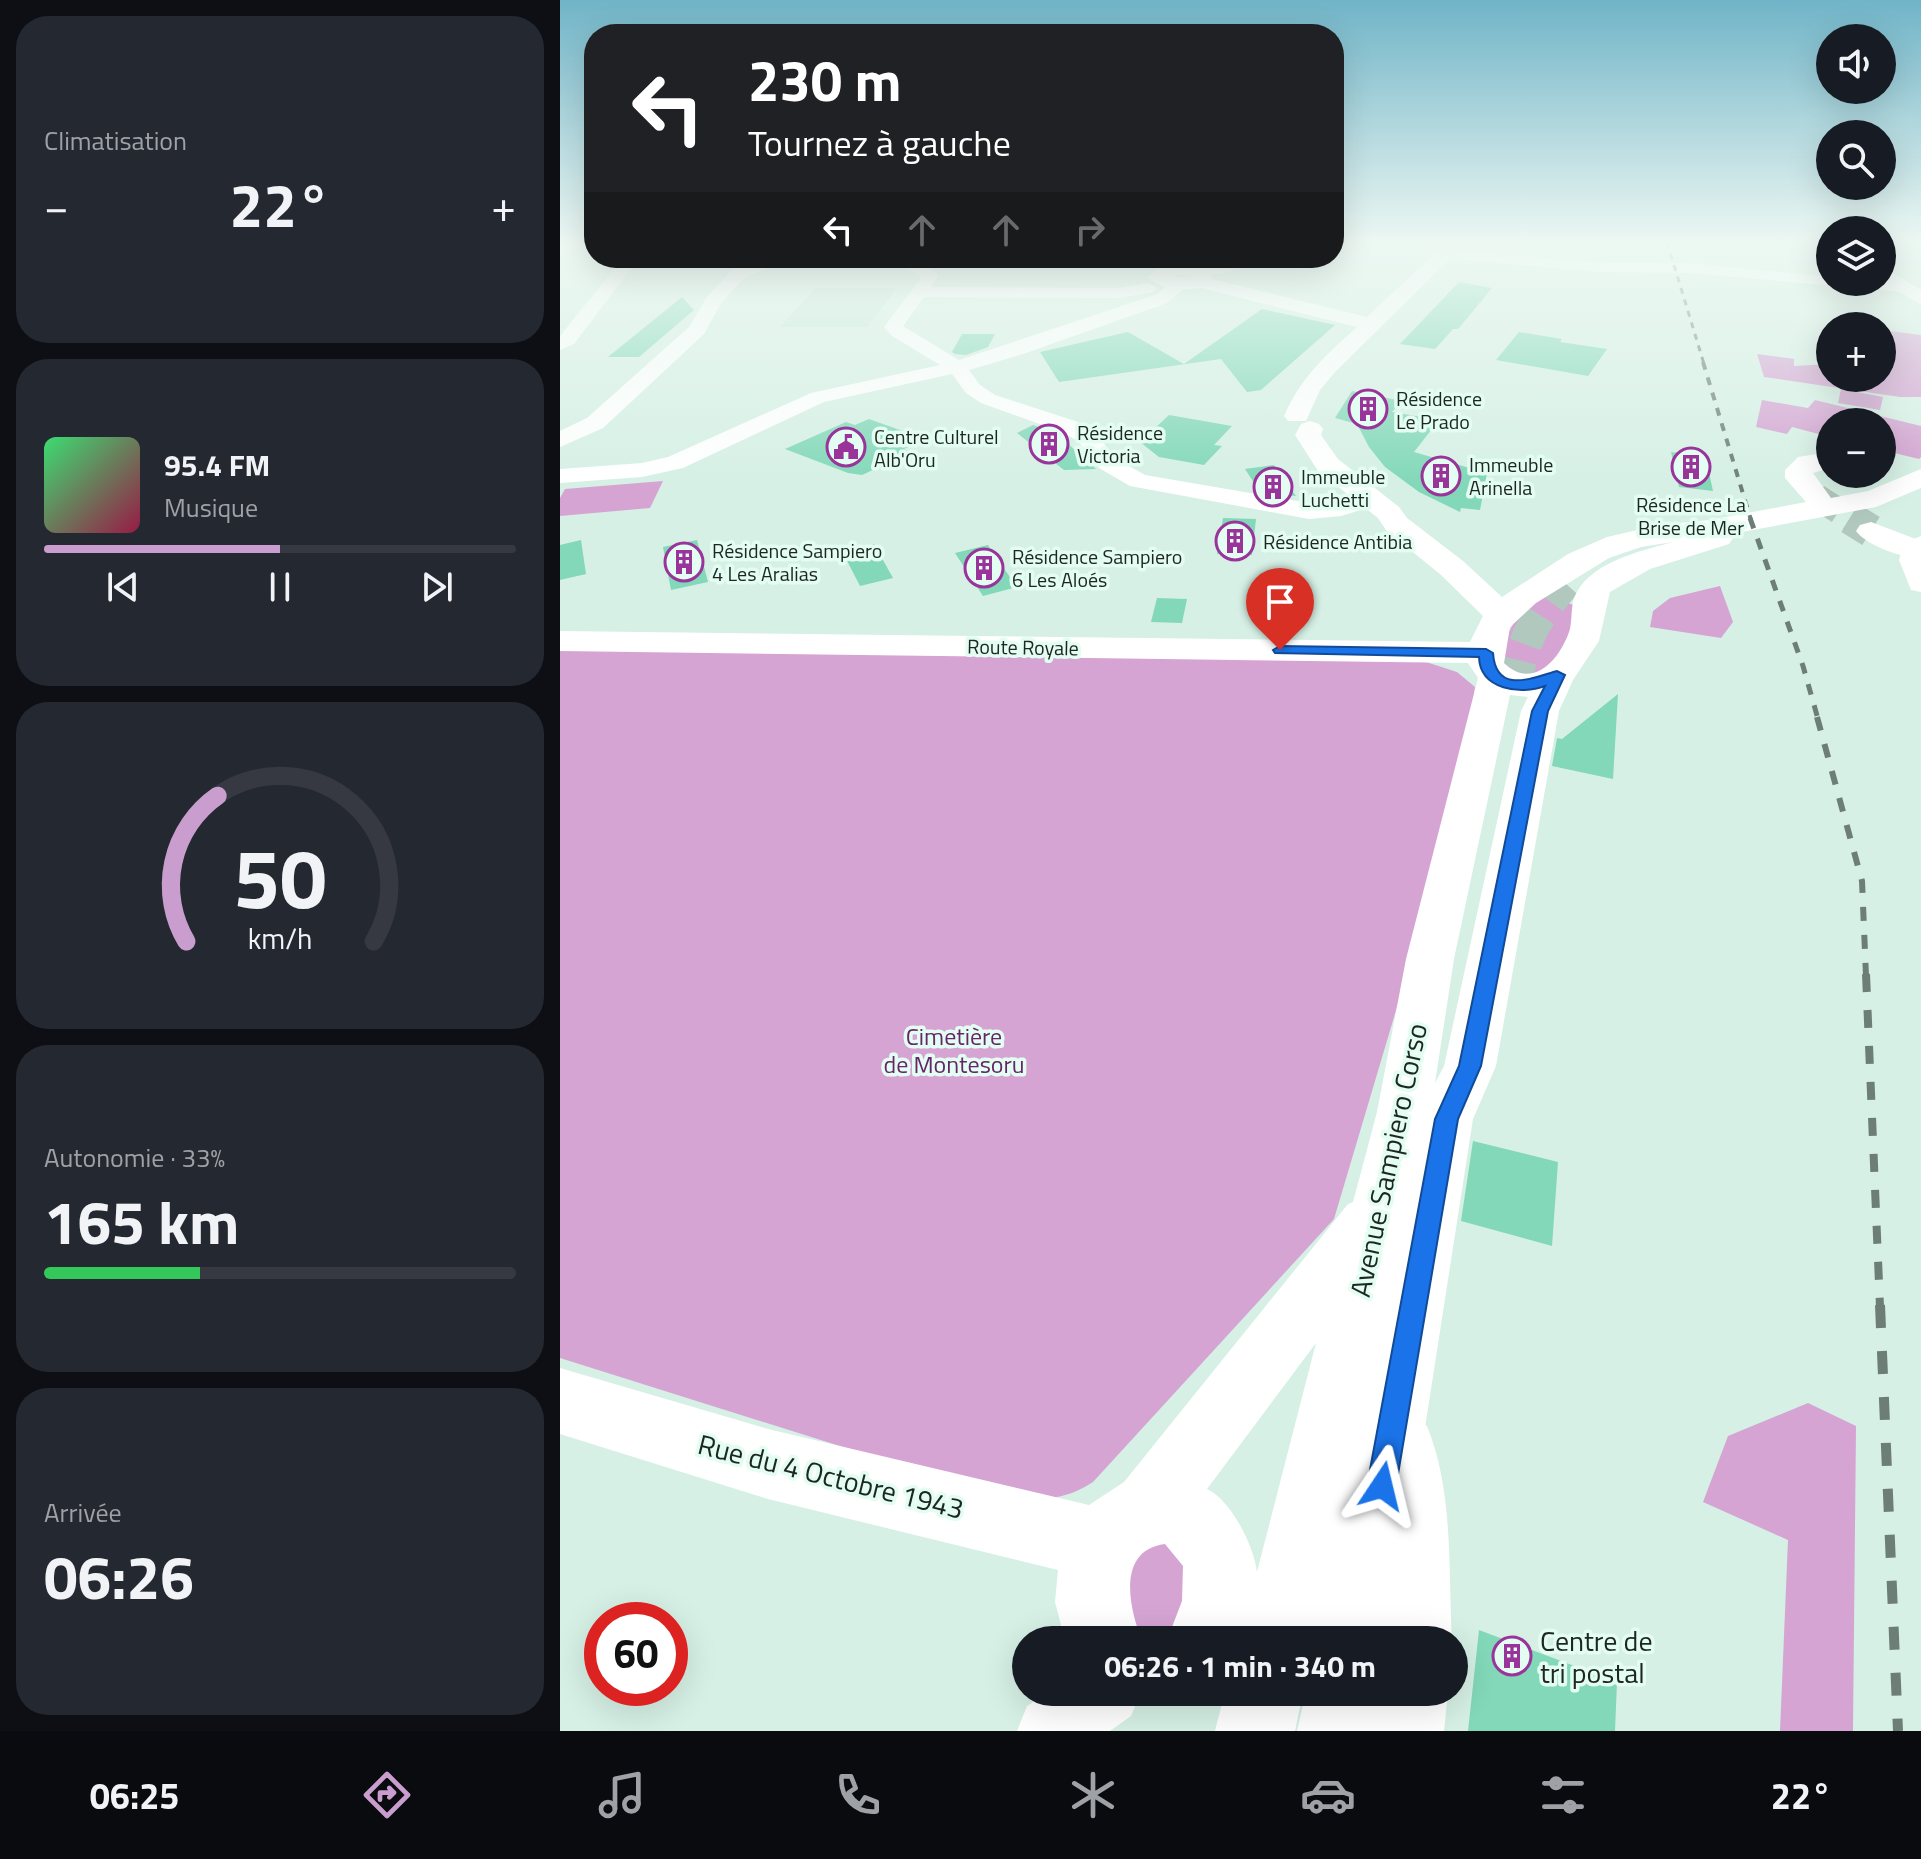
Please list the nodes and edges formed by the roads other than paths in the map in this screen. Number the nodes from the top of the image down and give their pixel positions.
1 (580, 323) edge
2 (701, 323) edge
3 (896, 323) edge
4 (1093, 323) edge
5 (1371, 323) edge
6 (560, 344) edge
7 (957, 367) junction
8 (1301, 425) junction
9 (560, 440) edge
10 (1816, 462) edge
11 (1896, 465) edge
12 (1921, 467) edge
13 (560, 476) edge
14 (1921, 477) edge
15 (1816, 486) tunnel mouth
16 (1874, 488) tunnel mouth
17 (1921, 495) edge
18 (1876, 498) junction
19 (1346, 511) junction
20 (1785, 522) junction
21 (1396, 524) junction
22 (1871, 531) tunnel mouth
23 (1713, 533) junction
24 (1917, 547) edge
25 (1452, 568) junction
26 (1921, 584) edge
27 (1532, 590) junction
28 (1576, 592) junction
29 (1500, 614) junction
30 (560, 641) edge
31 (1516, 679) junction
32 (1425, 1116) junction
33 (1378, 1214) junction
34 (1398, 1393) junction
35 (560, 1401) edge
36 (1106, 1590) edge
37 (1213, 1626) edge
38 (1275, 1626) edge
39 (1356, 1626) edge
40 (1419, 1626) edge
41 (1053, 1706) edge
42 (1087, 1706) edge
43 (1342, 1706) edge
44 (1412, 1706) edge
45 (1042, 1731) edge
46 (1052, 1731) edge
47 (1337, 1731) edge
48 (1409, 1731) edge

1 - 6 street
2 - 9 street
3 - 7 street
4 - 7 street
5 - 8 main road
7 - 13 street
7 - 19 street
8 - 19 main road
8 - 21 main road
10 - 15 main road
11 - 12 main road
14 - 18 main road
16 - 18 main road
17 - 20 main road
18 - 20 main road
19 - 21 main road
20 - 23 main road
21 - 25 main road
22 - 24 main road
23 - 27 main road
23 - 28 main road
24 - 26 street
25 - 27 main road
25 - 29 main road
27 - 28 main road
27 - 29 main road
28 - 31 main road
29 - 31 main road
30 - 31 main road, Route Royale
31 - 32 main road, Avenue Sampiero Corso
32 - 33 main road, Avenue Sampiero Corso
32 - 34 main road, Avenue Sampiero Corso
33 - 36 main road
33 - 38 main road, Avenue Sampiero Corso
34 - 39 main road, Avenue Sampiero Corso
34 - 40 street
35 - 36 main road, Rue du 4 Octobre 1943
36 - 37 main road, Rue du 4 Octobre 1943
41 - 45 street
42 - 46 street
43 - 47 main road
44 - 48 street

